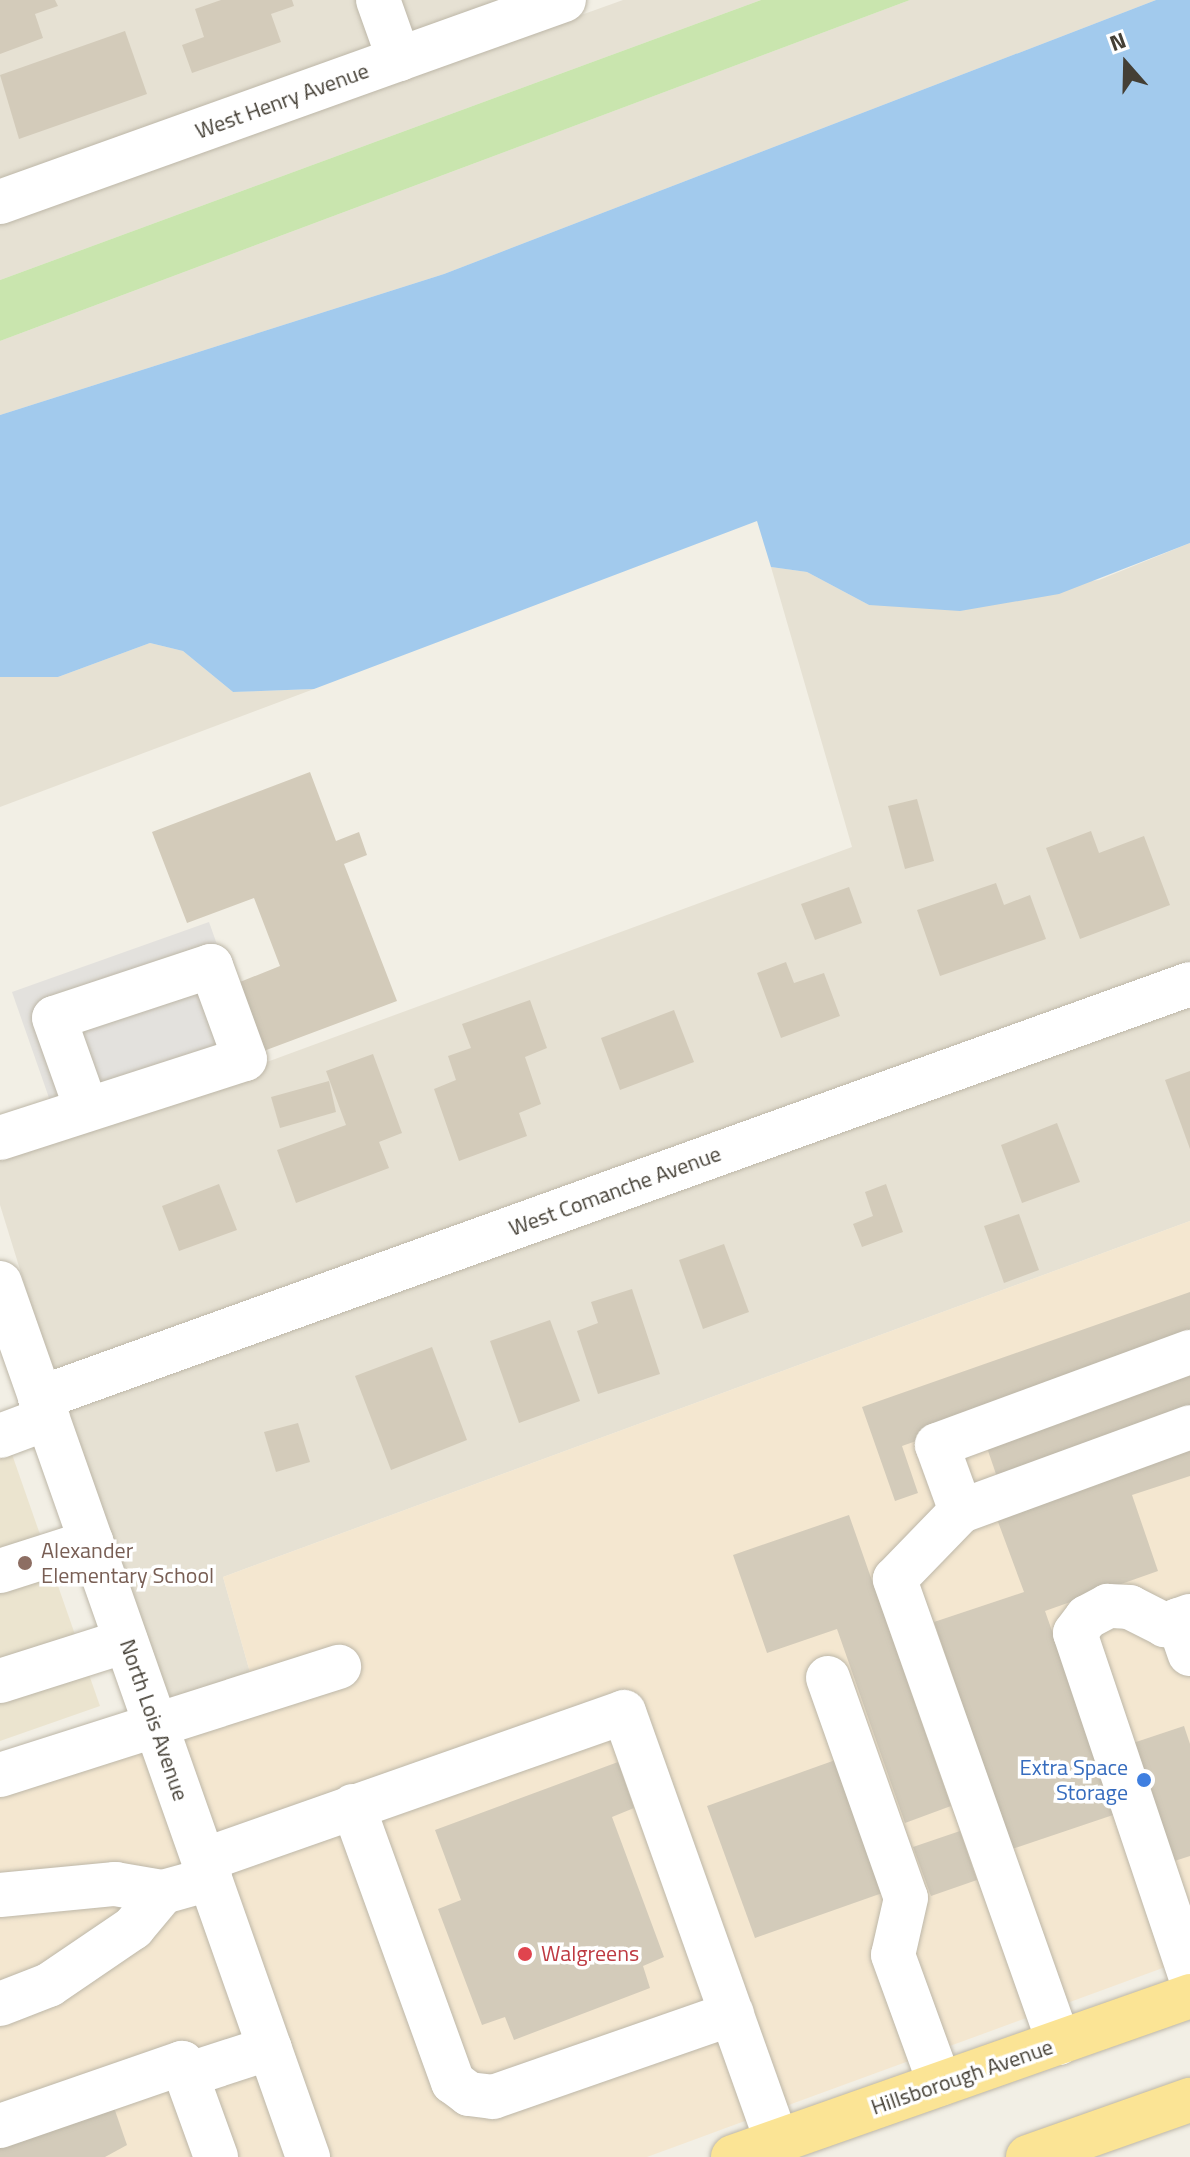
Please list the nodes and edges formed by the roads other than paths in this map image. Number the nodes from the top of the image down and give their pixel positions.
1 (378, 0) edge
2 (564, 0) edge
3 (399, 59) junction
4 (0, 202) edge
5 (1190, 984) edge
6 (86, 1108) dead end
7 (0, 1138) edge
8 (0, 1283) edge
9 (1190, 1352) edge
10 (44, 1408) junction
11 (1190, 1427) edge
12 (0, 1436) edge
13 (961, 1511) junction
14 (91, 1542) junction
15 (0, 1571) edge
16 (1186, 1630) edge
17 (126, 1641) junction
18 (339, 1667) dead end
19 (828, 1678) dead end
20 (0, 1681) edge
21 (154, 1721) junction
22 (0, 1775) edge
23 (353, 1806) junction
24 (207, 1870) junction
25 (163, 1892) junction
26 (0, 1895) edge
27 (1190, 1974) edge
28 (1190, 1996) edge
29 (0, 2004) edge
30 (732, 2014) junction
31 (1059, 2043) junction
32 (270, 2048) junction
33 (187, 2075) junction
34 (940, 2084) junction
35 (1190, 2100) edge
36 (0, 2126) edge
37 (777, 2141) junction
38 (216, 2157) edge
39 (308, 2157) edge
40 (733, 2157) edge
41 (1028, 2157) edge

1 - 3 street
2 - 3 street, West Henry Avenue
3 - 4 street, West Henry Avenue
5 - 10 street, West Comanche Avenue
6 - 7 street
8 - 10 street, North Lois Avenue
9 - 13 street
10 - 12 street, West Comanche Avenue
10 - 14 street, North Lois Avenue
11 - 13 street
13 - 31 street
14 - 15 street
14 - 17 street, North Lois Avenue
16 - 27 street
17 - 20 street
17 - 21 street, North Lois Avenue
18 - 21 street
19 - 34 street
21 - 22 street
21 - 24 street, North Lois Avenue
23 - 24 street
23 - 30 street
23 - 30 street
24 - 25 street
24 - 32 street, North Lois Avenue
25 - 26 street
25 - 29 street
28 - 31 main road, Hillsborough Avenue
30 - 37 street
31 - 34 main road, Hillsborough Avenue
32 - 33 street
32 - 39 street, North Lois Avenue
33 - 36 street
33 - 38 street
34 - 37 main road, Hillsborough Avenue
35 - 41 main road
37 - 40 main road, Hillsborough Avenue

